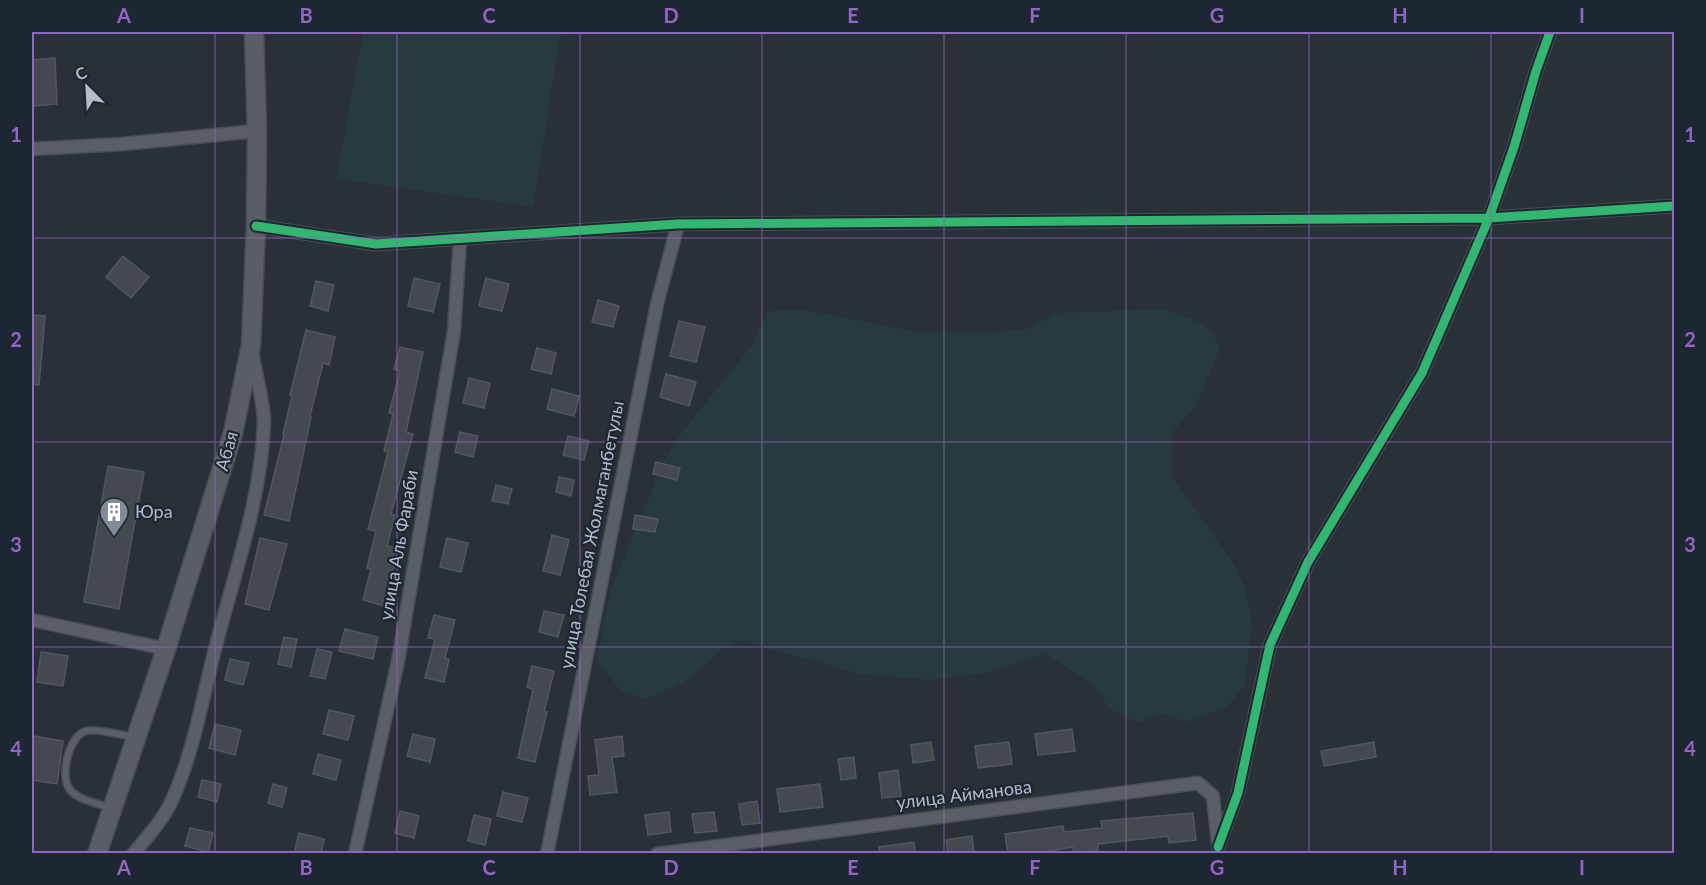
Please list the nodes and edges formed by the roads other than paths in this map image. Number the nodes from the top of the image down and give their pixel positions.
1 (254, 32) edge
2 (1550, 32) edge
3 (258, 131) junction
4 (32, 149) edge
5 (1674, 207) edge
6 (1489, 218) junction
7 (678, 224) junction
8 (256, 226) junction
9 (460, 239) junction
10 (251, 345) junction
11 (32, 620) edge
12 (166, 649) junction
13 (136, 737) junction
14 (112, 809) junction
15 (1219, 850) edge
16 (97, 854) edge
17 (133, 854) edge
18 (355, 854) edge
19 (547, 854) edge
20 (657, 854) edge

1 - 3 street, Абая
2 - 6 street
3 - 4 street
3 - 8 street, Абая
5 - 6 street
6 - 7 street
6 - 15 street
7 - 9 street
7 - 19 street, улица Толебая Жолмаганбетулы
8 - 9 street
8 - 10 street, Абая
9 - 18 street, улица Аль Фараби
10 - 12 street, Абая
10 - 17 street
11 - 12 street
12 - 13 street, Абая
13 - 14 street, Абая
13 - 14 lane
14 - 16 street, Абая
15 - 20 street, улица Айманова

